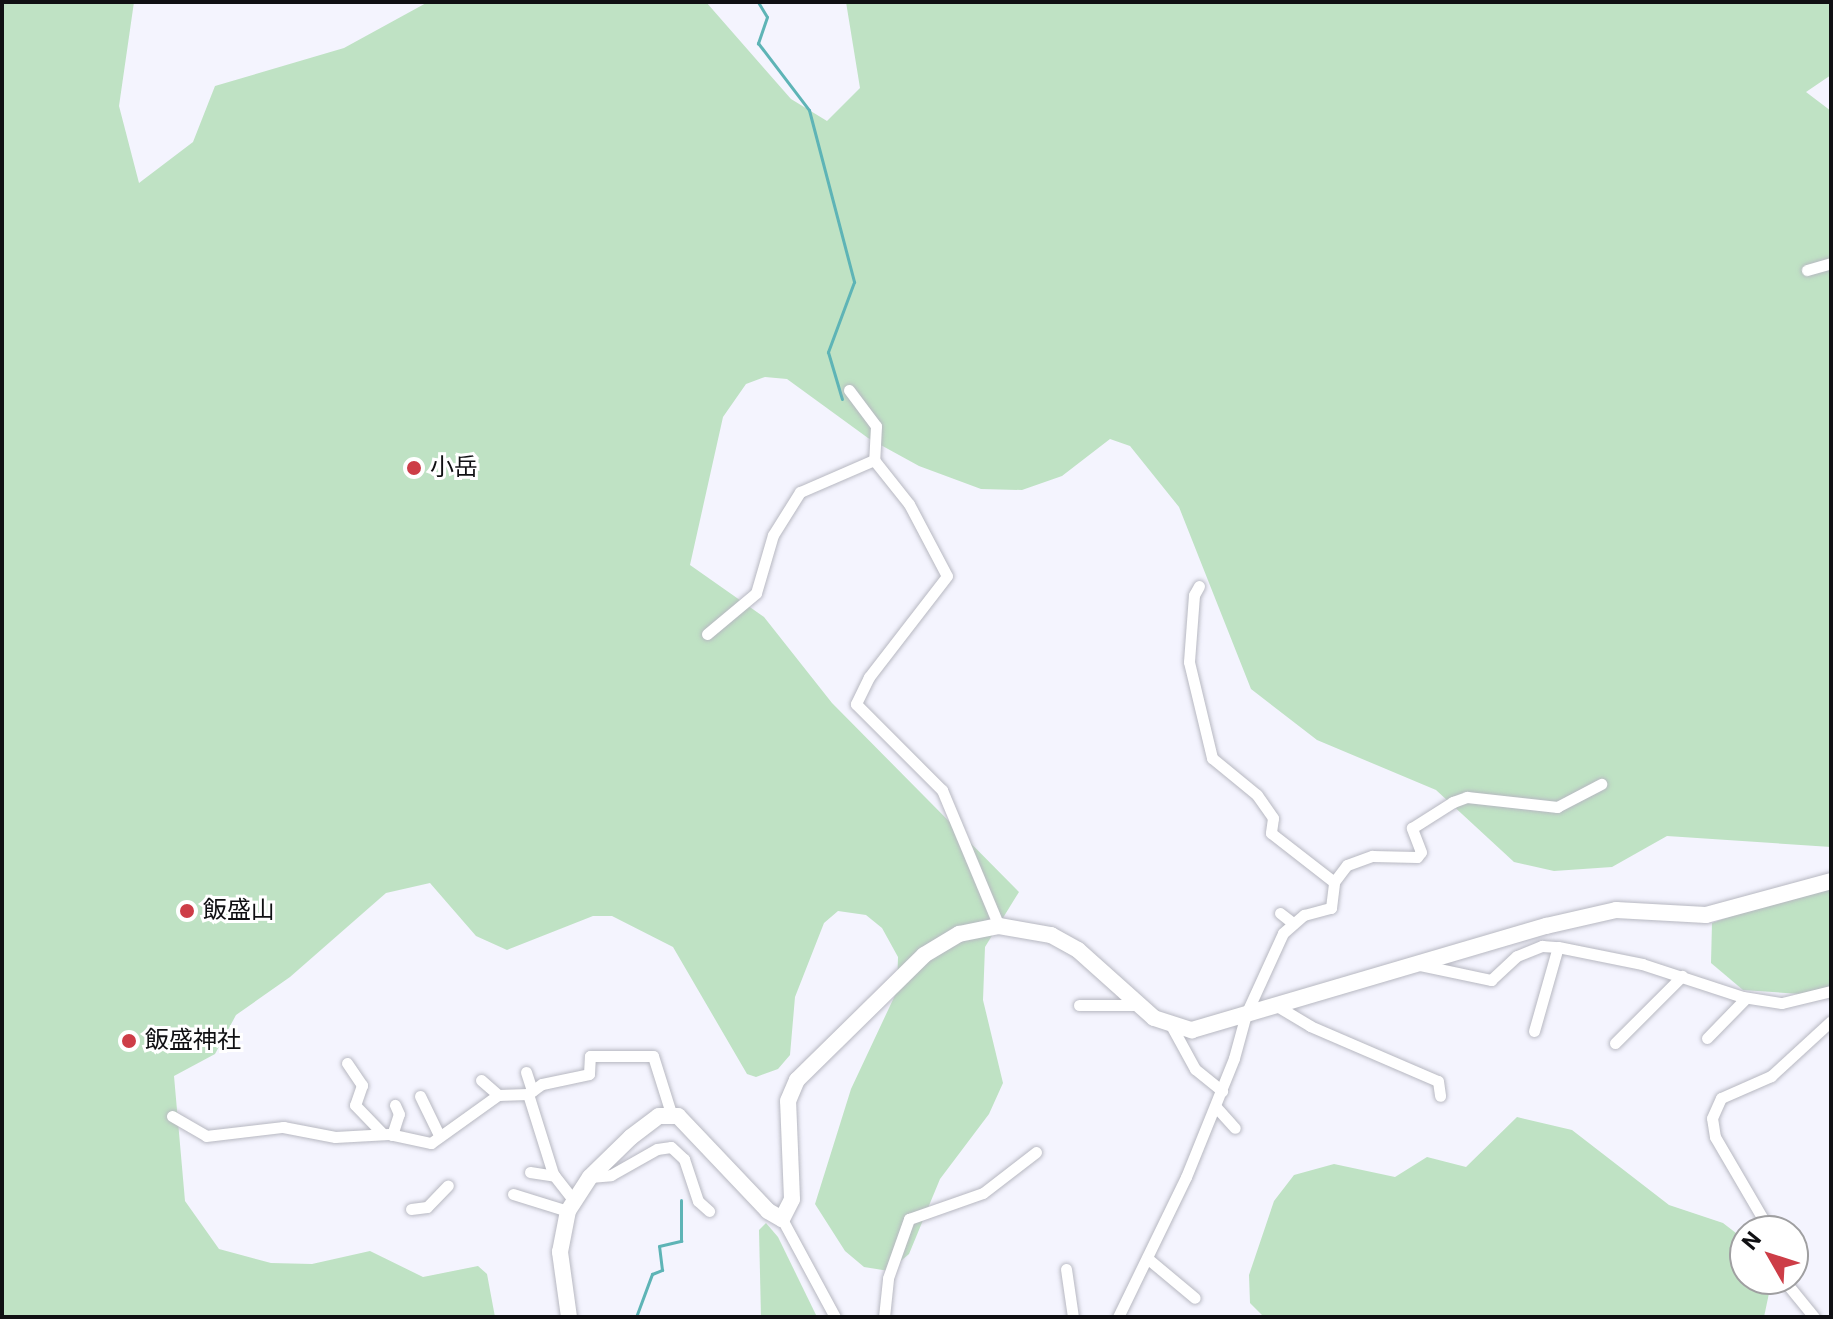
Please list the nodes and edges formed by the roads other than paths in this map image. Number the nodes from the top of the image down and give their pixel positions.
1 (1831, 263) edge
2 (1807, 270) dead end
3 (849, 390) dead end
4 (874, 460) junction
5 (1199, 586) dead end
6 (707, 634) dead end
7 (1601, 784) dead end
8 (1831, 881) edge
9 (1334, 882) junction
10 (1280, 913) dead end
11 (1293, 923) junction
12 (999, 926) junction
13 (1558, 947) junction
14 (1420, 965) junction
15 (1682, 976) junction
16 (1831, 991) edge
17 (1746, 998) junction
18 (1139, 1005) junction
19 (1277, 1006) junction
20 (1088, 1008) dead end
21 (1246, 1014) junction
22 (1831, 1021) edge
23 (1172, 1027) junction
24 (1534, 1031) dead end
25 (1707, 1038) dead end
26 (1615, 1043) dead end
27 (347, 1063) dead end
28 (526, 1072) dead end
29 (481, 1080) dead end
30 (1222, 1091) junction
31 (530, 1092) junction
32 (498, 1095) junction
33 (420, 1096) dead end
34 (1440, 1096) dead end
35 (395, 1105) dead end
36 (1216, 1107) junction
37 (671, 1113) junction
38 (172, 1116) dead end
39 (1235, 1128) dead end
40 (438, 1133) junction
41 (388, 1134) junction
42 (1036, 1152) dead end
43 (530, 1172) dead end
44 (555, 1176) junction
45 (590, 1177) junction
46 (448, 1185) dead end
47 (513, 1194) dead end
48 (570, 1205) junction
49 (411, 1209) dead end
50 (709, 1211) dead end
51 (1761, 1215) edge
52 (782, 1219) junction
53 (1147, 1258) junction
54 (1066, 1269) dead end
55 (1796, 1295) edge
56 (1195, 1298) dead end
57 (1123, 1313) edge
58 (569, 1317) edge
59 (835, 1317) edge
60 (884, 1317) edge
61 (1073, 1317) edge
62 (1814, 1317) edge

1 - 2 street
3 - 4 street
4 - 6 street
4 - 12 street
5 - 9 street
7 - 9 street
8 - 14 street
9 - 11 street
10 - 11 street
11 - 21 street
12 - 18 street
12 - 52 street
13 - 14 street
13 - 15 street
13 - 24 street
14 - 19 street
15 - 17 street
15 - 26 street
16 - 17 street
17 - 25 street
18 - 20 street
18 - 23 street
19 - 21 street
19 - 34 street
21 - 23 street
21 - 30 street
22 - 51 street
23 - 30 street
27 - 41 street
28 - 31 street
29 - 32 street
30 - 36 street
31 - 32 street
31 - 37 street
31 - 44 street
32 - 40 street
33 - 40 street
35 - 41 street
36 - 39 street
36 - 53 street
37 - 45 street
37 - 52 street
38 - 41 street
40 - 41 street
42 - 60 street
43 - 44 street
44 - 48 street
45 - 48 street
45 - 50 street
46 - 49 street
47 - 48 street
48 - 58 street
52 - 59 street
53 - 56 street
53 - 57 street
54 - 61 street
55 - 62 street

